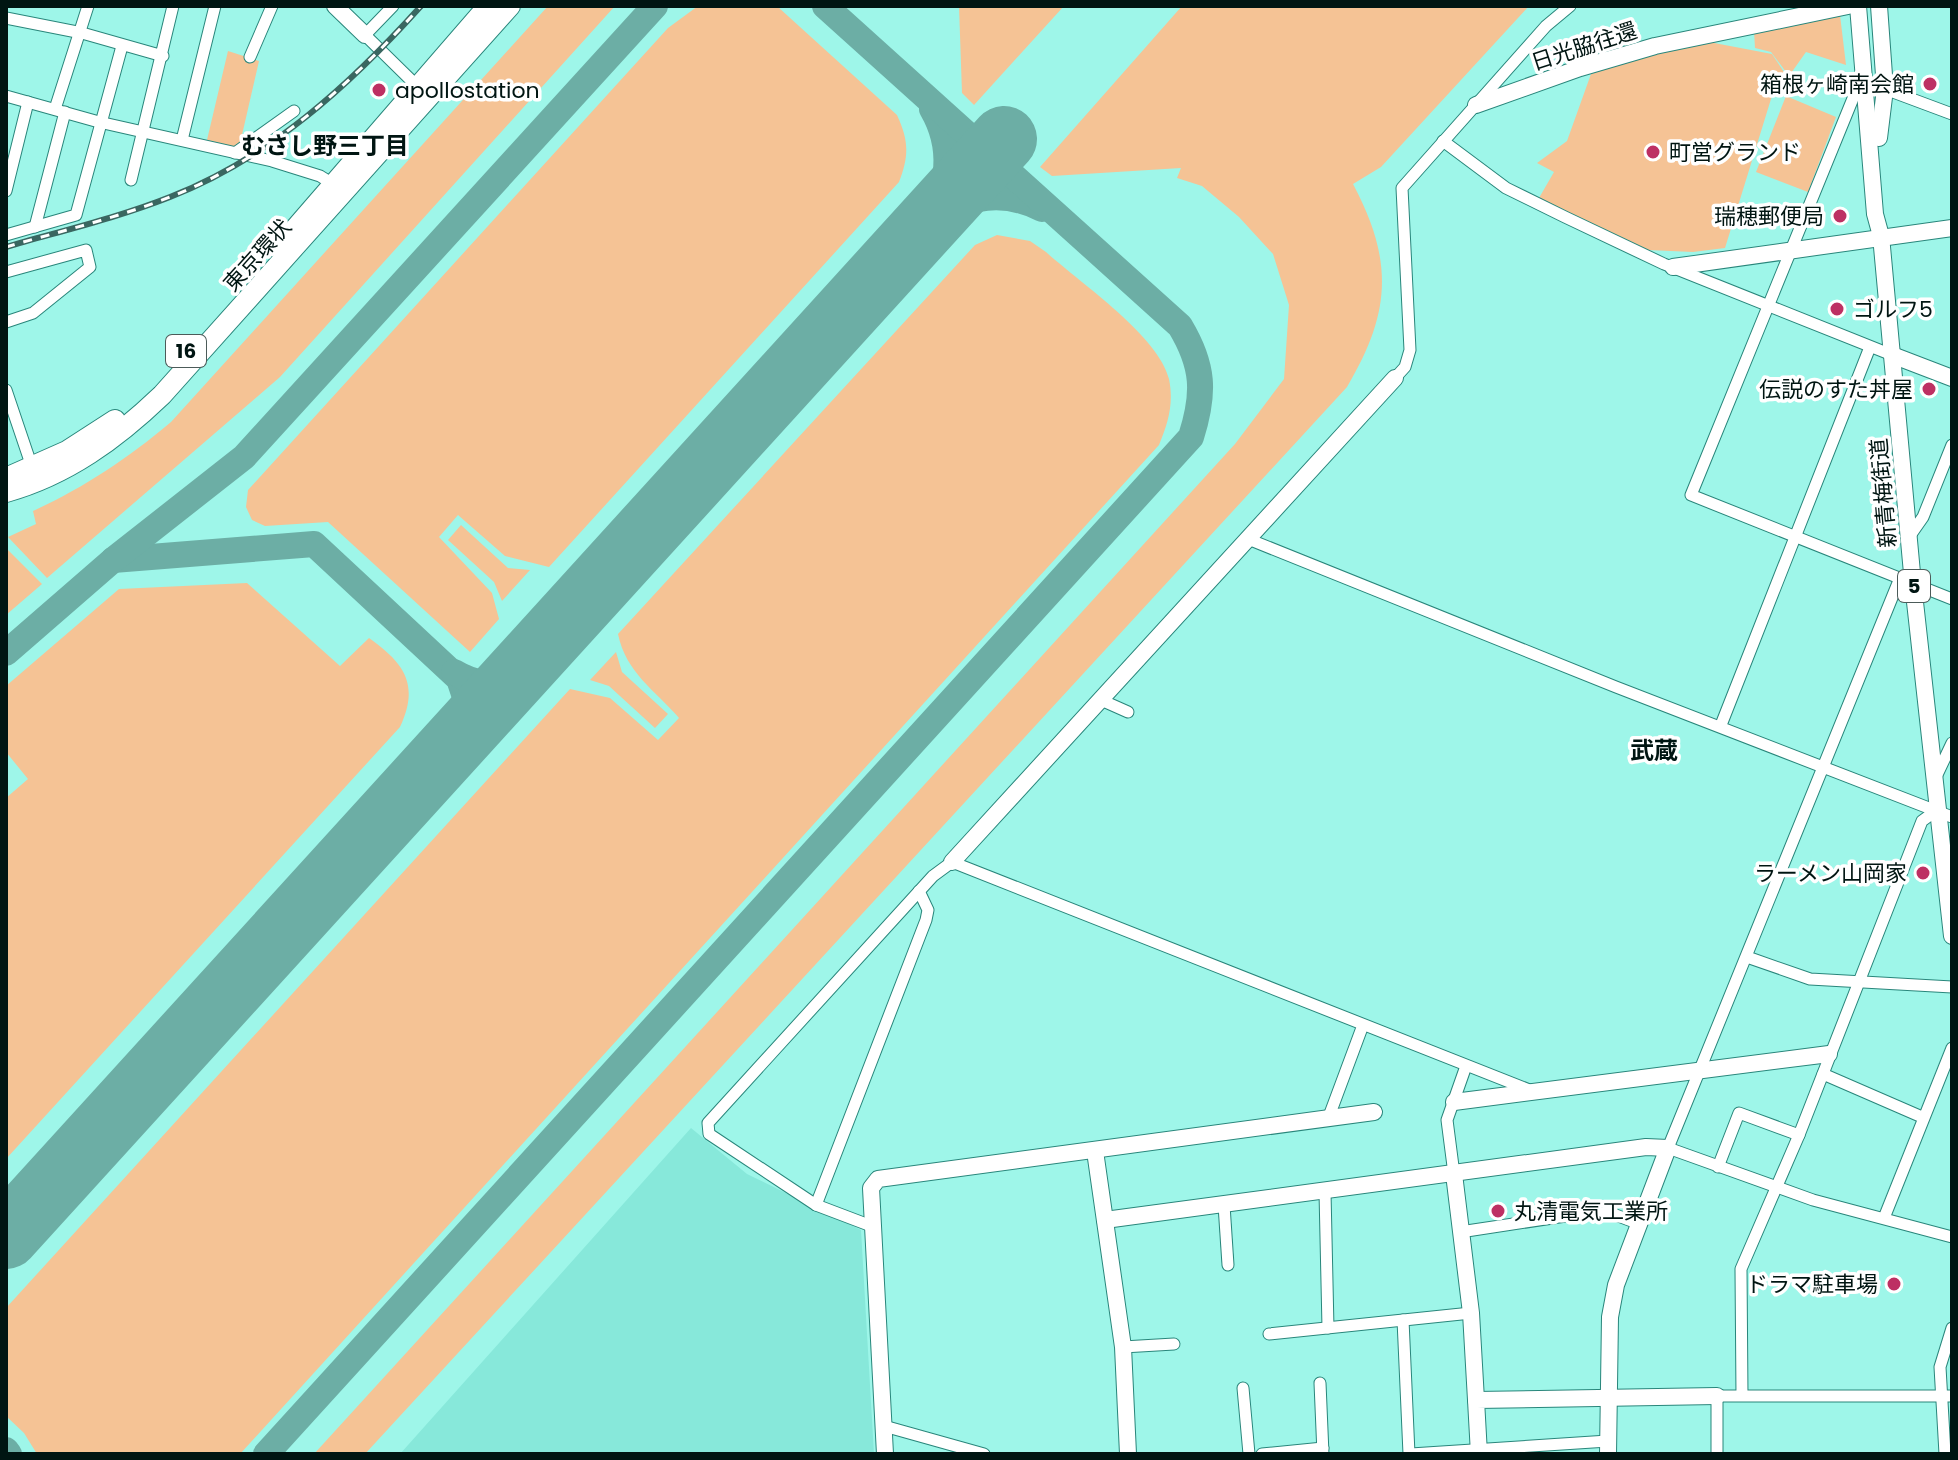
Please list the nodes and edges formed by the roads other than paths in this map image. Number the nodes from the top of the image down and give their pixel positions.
1 (88, 6) edge
2 (173, 6) edge
3 (215, 6) edge
4 (335, 6) edge
5 (393, 6) edge
6 (487, 6) edge
7 (510, 6) edge
8 (1570, 6) edge
9 (1848, 6) edge
10 (1858, 6) edge
11 (1868, 6) edge
12 (1879, 6) edge
13 (268, 7) edge
14 (6, 18) edge
15 (82, 33) junction
16 (365, 35) junction
17 (122, 46) junction
18 (163, 56) junction
19 (250, 57) dead end
20 (419, 88) junction
21 (1885, 89) junction
22 (1856, 91) junction
23 (6, 96) edge
24 (28, 102) junction
25 (1476, 105) junction
26 (60, 111) junction
27 (294, 111) dead end
28 (1952, 114) edge
29 (99, 122) junction
30 (143, 133) junction
31 (182, 140) junction
32 (1443, 141) junction
33 (1874, 141) junction
34 (235, 153) junction
35 (131, 180) dead end
36 (340, 189) junction
37 (6, 191) edge
38 (35, 227) junction
39 (1952, 228) edge
40 (6, 235) edge
41 (1881, 236) junction
42 (1790, 250) junction
43 (1673, 267) junction
44 (6, 272) edge
45 (1767, 307) junction
46 (6, 322) edge
47 (1870, 347) junction
48 (1892, 355) junction
49 (1395, 378) joint
50 (1952, 378) edge
51 (6, 390) edge
52 (1952, 445) edge
53 (36, 475) junction
54 (6, 478) edge
55 (6, 492) edge
56 (1796, 535) junction
57 (1909, 537) junction
58 (1248, 539) junction
59 (1907, 581) junction
60 (1952, 599) edge
61 (1101, 700) junction
62 (1128, 712) dead end
63 (1721, 725) junction
64 (1952, 743) edge
65 (1822, 766) junction
66 (1933, 781) junction
67 (1944, 814) edge
68 (952, 862) junction
69 (920, 894) junction
70 (1952, 936) edge
71 (1747, 957) junction
72 (1857, 983) junction
73 (1952, 987) edge
74 (1363, 1025) junction
75 (1952, 1048) edge
76 (1829, 1054) junction
77 (1466, 1066) junction
78 (1699, 1070) junction
79 (1823, 1074) junction
80 (1534, 1092) junction
81 (1454, 1102) junction
82 (1374, 1112) dead end
83 (1922, 1117) junction
84 (1328, 1119) junction
85 (1799, 1135) junction
86 (1668, 1148) junction
87 (1095, 1151) junction
88 (1718, 1167) junction
89 (1454, 1174) junction
90 (1777, 1188) junction
91 (1325, 1192) junction
92 (816, 1205) junction
93 (1224, 1205) junction
94 (1884, 1218) junction
95 (1105, 1220) junction
96 (1637, 1223) junction
97 (874, 1227) junction
98 (1460, 1232) junction
99 (1952, 1237) edge
100 (1228, 1265) dead end
101 (1471, 1313) junction
102 (1403, 1320) junction
103 (1328, 1328) junction
104 (1952, 1328) edge
105 (1269, 1334) dead end
106 (1174, 1344) dead end
107 (1123, 1347) junction
108 (1320, 1383) dead end
109 (1243, 1388) dead end
110 (1608, 1395) junction
111 (1742, 1395) junction
112 (1717, 1396) junction
113 (1946, 1397) edge
114 (1476, 1400) junction
115 (884, 1426) junction
116 (942, 1448) edge
117 (1608, 1448) edge
118 (1539, 1450) edge
119 (1323, 1451) edge
120 (1479, 1453) edge
121 (885, 1454) edge
122 (984, 1454) edge
123 (1128, 1454) edge
124 (1249, 1454) edge
125 (1262, 1454) edge
126 (1410, 1454) edge
127 (1717, 1454) edge
128 (1945, 1454) edge

1 - 15 street
2 - 18 street
3 - 31 street
4 - 16 street
5 - 16 street
6 - 20 highway, 東京環状 / 16
7 - 36 highway, 東京環状 / 16
8 - 25 street
9 - 22 street
9 - 25 street, 日光脇往還
10 - 33 street, 新青梅街道 / 5
11 - 33 street, 新青梅街道 / 5
12 - 21 street
13 - 19 street
14 - 15 street
15 - 17 street
15 - 26 street
16 - 20 street
17 - 18 street
17 - 29 street
18 - 30 street
20 - 36 highway, 東京環状 / 16
21 - 28 street
21 - 33 street
22 - 33 street
22 - 42 street
23 - 24 street
24 - 26 street
24 - 37 street
25 - 32 street
26 - 29 street
26 - 38 street
27 - 34 street
29 - 30 street
29 - 38 street
30 - 31 street
30 - 35 street
31 - 34 street
32 - 43 street
32 - 49 street
33 - 41 street, 新青梅街道 / 5
34 - 36 street
36 - 53 highway, 東京環状 / 16
38 - 40 street
39 - 41 street
41 - 42 street
41 - 48 street, 新青梅街道 / 5
42 - 43 street
42 - 45 street
43 - 45 street
44 - 46 street
45 - 47 street
45 - 56 street
47 - 48 street
47 - 56 street
48 - 50 street
48 - 57 street, 新青梅街道 / 5
49 - 58 street
51 - 53 street
52 - 57 street
53 - 54 highway, 東京環状 / 16
53 - 55 highway, 東京環状 / 16
56 - 59 street
56 - 63 street
57 - 59 street, 新青梅街道 / 5
58 - 61 street
58 - 63 street
59 - 60 street
59 - 65 street
59 - 66 street, 新青梅街道 / 5
61 - 62 street
61 - 68 street
63 - 65 street
64 - 66 street
65 - 67 street
65 - 71 street
66 - 67 street, 新青梅街道 / 5
67 - 70 street, 新青梅街道 / 5
67 - 72 street
68 - 69 street
68 - 74 street
69 - 92 street
69 - 92 street
71 - 72 street
71 - 78 street
72 - 73 street
72 - 76 street
74 - 77 street
74 - 84 street
75 - 83 street
76 - 78 street
76 - 79 street
77 - 80 street
77 - 81 street
78 - 80 street
78 - 86 street
79 - 83 street
79 - 85 street
80 - 81 street
81 - 89 street
82 - 84 street
83 - 94 street
84 - 87 street
85 - 88 street
85 - 90 street
86 - 88 street
86 - 89 street
86 - 96 street
87 - 95 street
87 - 97 street
88 - 90 street
89 - 91 street
89 - 98 street
90 - 94 street
90 - 111 street
91 - 93 street
91 - 103 street
92 - 97 street
93 - 95 street
93 - 100 street
94 - 99 street
95 - 107 street
96 - 98 street
96 - 110 street
97 - 115 street
98 - 101 street
101 - 102 street
101 - 114 street
102 - 103 street
102 - 126 street
103 - 105 street
104 - 113 street
106 - 107 street
107 - 123 street
108 - 119 street
109 - 124 street
110 - 112 street
110 - 114 street
110 - 117 street
111 - 112 street
111 - 113 street
112 - 127 street
113 - 128 street
114 - 120 street
115 - 116 street
115 - 121 street
116 - 122 street
117 - 118 street
118 - 120 street
119 - 125 street
120 - 126 street

